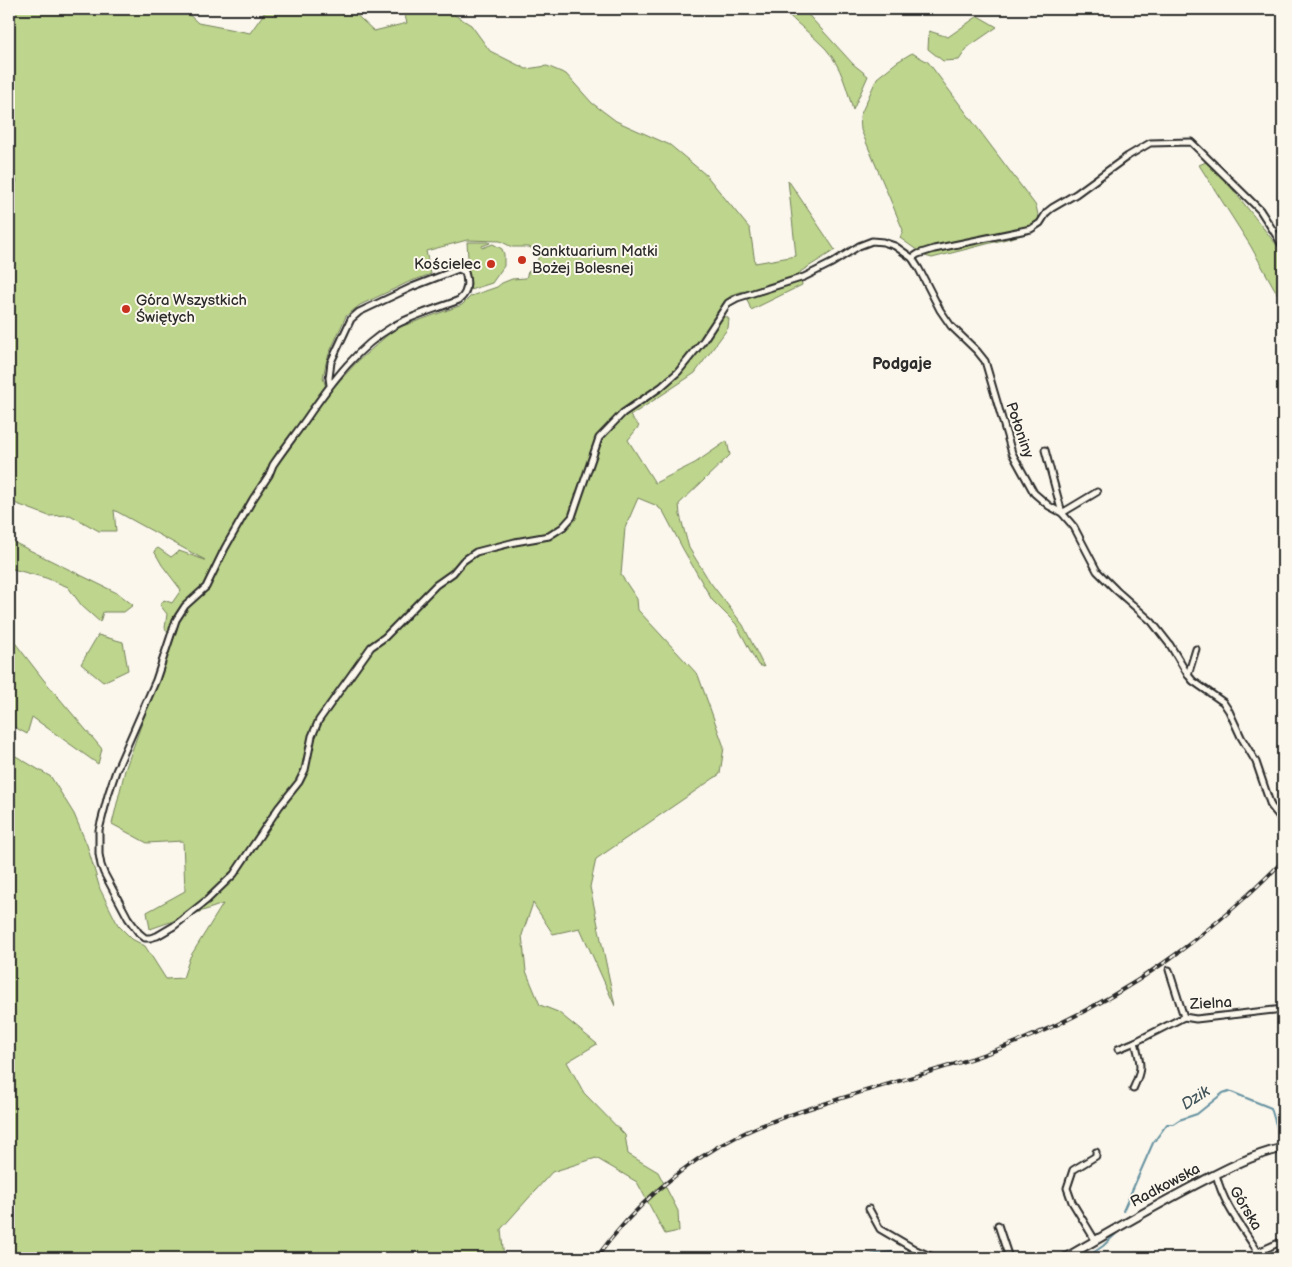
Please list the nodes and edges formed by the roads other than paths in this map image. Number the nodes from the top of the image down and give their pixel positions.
1 (1283, 246) edge
2 (912, 258) junction
3 (330, 385) junction
4 (1044, 450) dead end
5 (1097, 492) dead end
6 (1062, 513) junction
7 (1196, 649) dead end
8 (1188, 675) junction
9 (1283, 821) edge
10 (1169, 970) dead end
11 (1283, 1009) edge
12 (1184, 1017) junction
13 (1135, 1042) junction
14 (1118, 1049) dead end
15 (1133, 1089) dead end
16 (1283, 1148) edge
17 (1096, 1152) dead end
18 (1216, 1174) junction
19 (869, 1209) dead end
20 (998, 1225) dead end
21 (1095, 1240) junction
22 (1283, 1241) edge
23 (1258, 1252) junction
24 (935, 1258) edge
25 (1009, 1258) edge
26 (1065, 1258) edge
27 (1250, 1258) edge

1 - 2 street
2 - 3 street, Połoniny
2 - 6 street, Połoniny
3 - 3 street
4 - 6 street
5 - 6 street
6 - 8 street, Połoniny
7 - 8 street
8 - 9 street, Połoniny
10 - 12 street
11 - 12 street, Zielna
12 - 13 street, Zielna
13 - 14 street, Zielna
13 - 15 street
16 - 18 street, Radkowska
17 - 21 street
18 - 21 street, Radkowska
18 - 23 street, Górska
19 - 24 street
20 - 25 street
21 - 26 street, Radkowska
22 - 23 street
23 - 27 street

